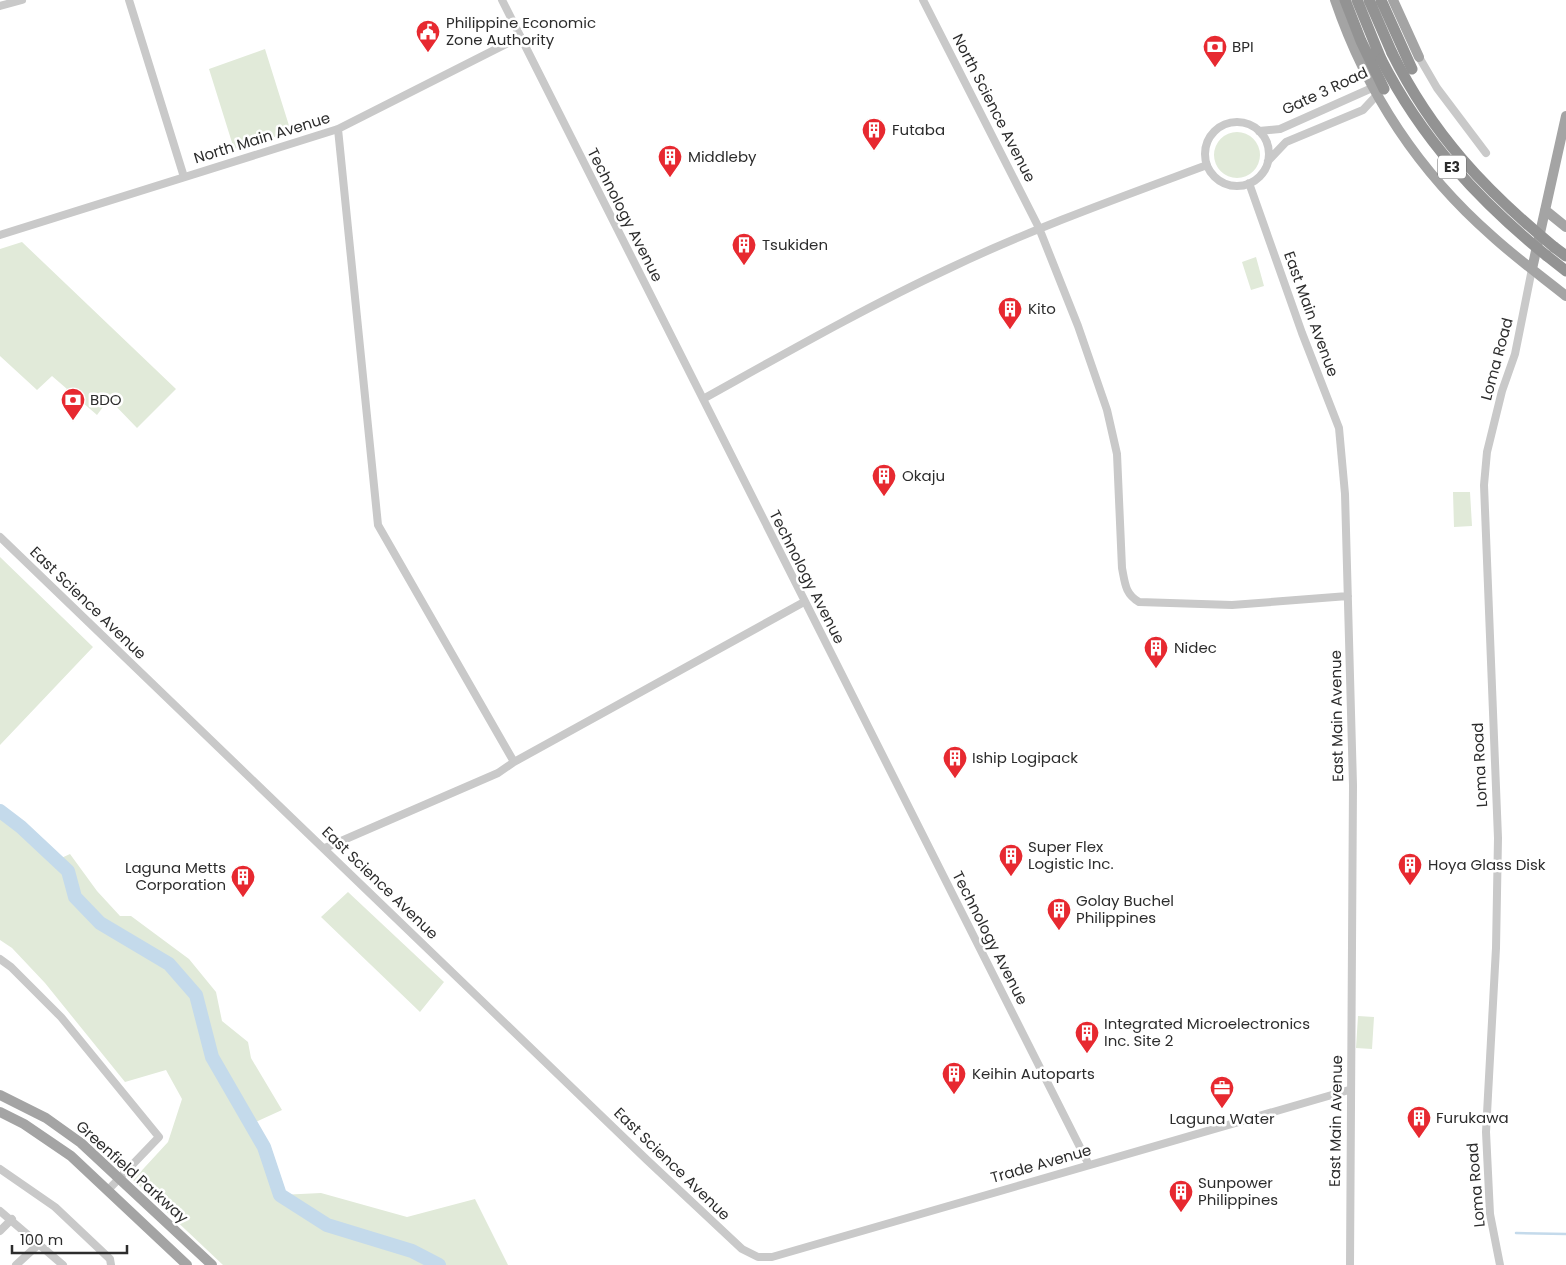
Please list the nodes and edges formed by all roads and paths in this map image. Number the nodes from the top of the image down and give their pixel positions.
1 (22, 0) edge
2 (129, 0) edge
3 (502, 0) edge
4 (923, 0) edge
5 (1335, 0) edge
6 (1345, 0) edge
7 (1357, 0) edge
8 (1369, 0) edge
9 (1381, 0) edge
10 (1393, 0) edge
11 (0, 6) edge
12 (520, 37) junction
13 (1419, 57) junction
14 (1410, 65) junction
15 (1378, 89) junction
16 (1566, 116) edge
17 (338, 129) junction
18 (1259, 131) junction
19 (1486, 153) dead end
20 (1268, 161) junction
21 (1207, 165) junction
22 (184, 177) junction
23 (1249, 183) junction
24 (1545, 210) junction
25 (1566, 227) edge
26 (1039, 228) junction
27 (0, 235) edge
28 (1551, 251) junction
29 (1566, 256) edge
30 (1532, 269) junction
31 (1566, 270) edge
32 (1566, 296) edge
33 (703, 399) junction
34 (0, 537) edge
35 (1348, 596) junction
36 (804, 602) junction
37 (514, 762) junction
38 (325, 848) junction
39 (0, 959) edge
40 (1349, 1090) junction
41 (0, 1095) edge
42 (0, 1112) edge
43 (1089, 1165) junction
44 (0, 1168) edge
45 (120, 1179) junction
46 (109, 1190) junction
47 (0, 1211) edge
48 (12, 1219) junction
49 (0, 1231) edge
50 (39, 1244) junction
51 (742, 1249) joint
52 (110, 1262) edge
53 (16, 1265) edge
54 (62, 1265) edge
55 (188, 1265) edge
56 (212, 1265) edge
57 (1350, 1265) edge
58 (1500, 1265) edge

1 - 11 street
2 - 22 street
3 - 12 street, Technology Avenue
4 - 26 street, North Science Avenue
5 - 15 main road
6 - 15 highway
7 - 28 highway, E3, bridge
8 - 28 highway, E3, bridge
9 - 14 highway
10 - 13 main road
12 - 17 street, North Main Avenue
12 - 33 street, Technology Avenue
13 - 14 main road, Gate 3 Road
13 - 19 street
14 - 15 main road, Gate 3 Road
15 - 18 street, Gate 3 Road
15 - 20 street, Gate 3 Road
15 - 30 main road
16 - 24 main road
17 - 22 street, North Main Avenue
17 - 37 street
18 - 20 street
18 - 21 street
20 - 23 street
21 - 23 street
21 - 26 street
22 - 27 street, North Main Avenue
23 - 35 street, East Main Avenue
24 - 25 main road
24 - 30 main road
26 - 33 street
26 - 35 street, North Science Avenue
28 - 29 highway, E3
28 - 31 highway, E3
30 - 32 main road
30 - 58 street, Loma Road
33 - 36 street, Technology Avenue
34 - 38 street, East Science Avenue
35 - 40 street, East Main Avenue
36 - 37 street
36 - 43 street, Technology Avenue
37 - 38 street
38 - 51 street, East Science Avenue
39 - 45 street
40 - 43 street, Trade Avenue
40 - 57 street, East Main Avenue
41 - 45 main road, Greenfield Parkway
42 - 46 main road, Greenfield Parkway
43 - 51 street, Trade Avenue
44 - 52 street
45 - 46 street
45 - 56 main road, Greenfield Parkway
46 - 55 main road, Greenfield Parkway
47 - 48 street
48 - 49 street
48 - 50 street
50 - 53 street
50 - 54 street

